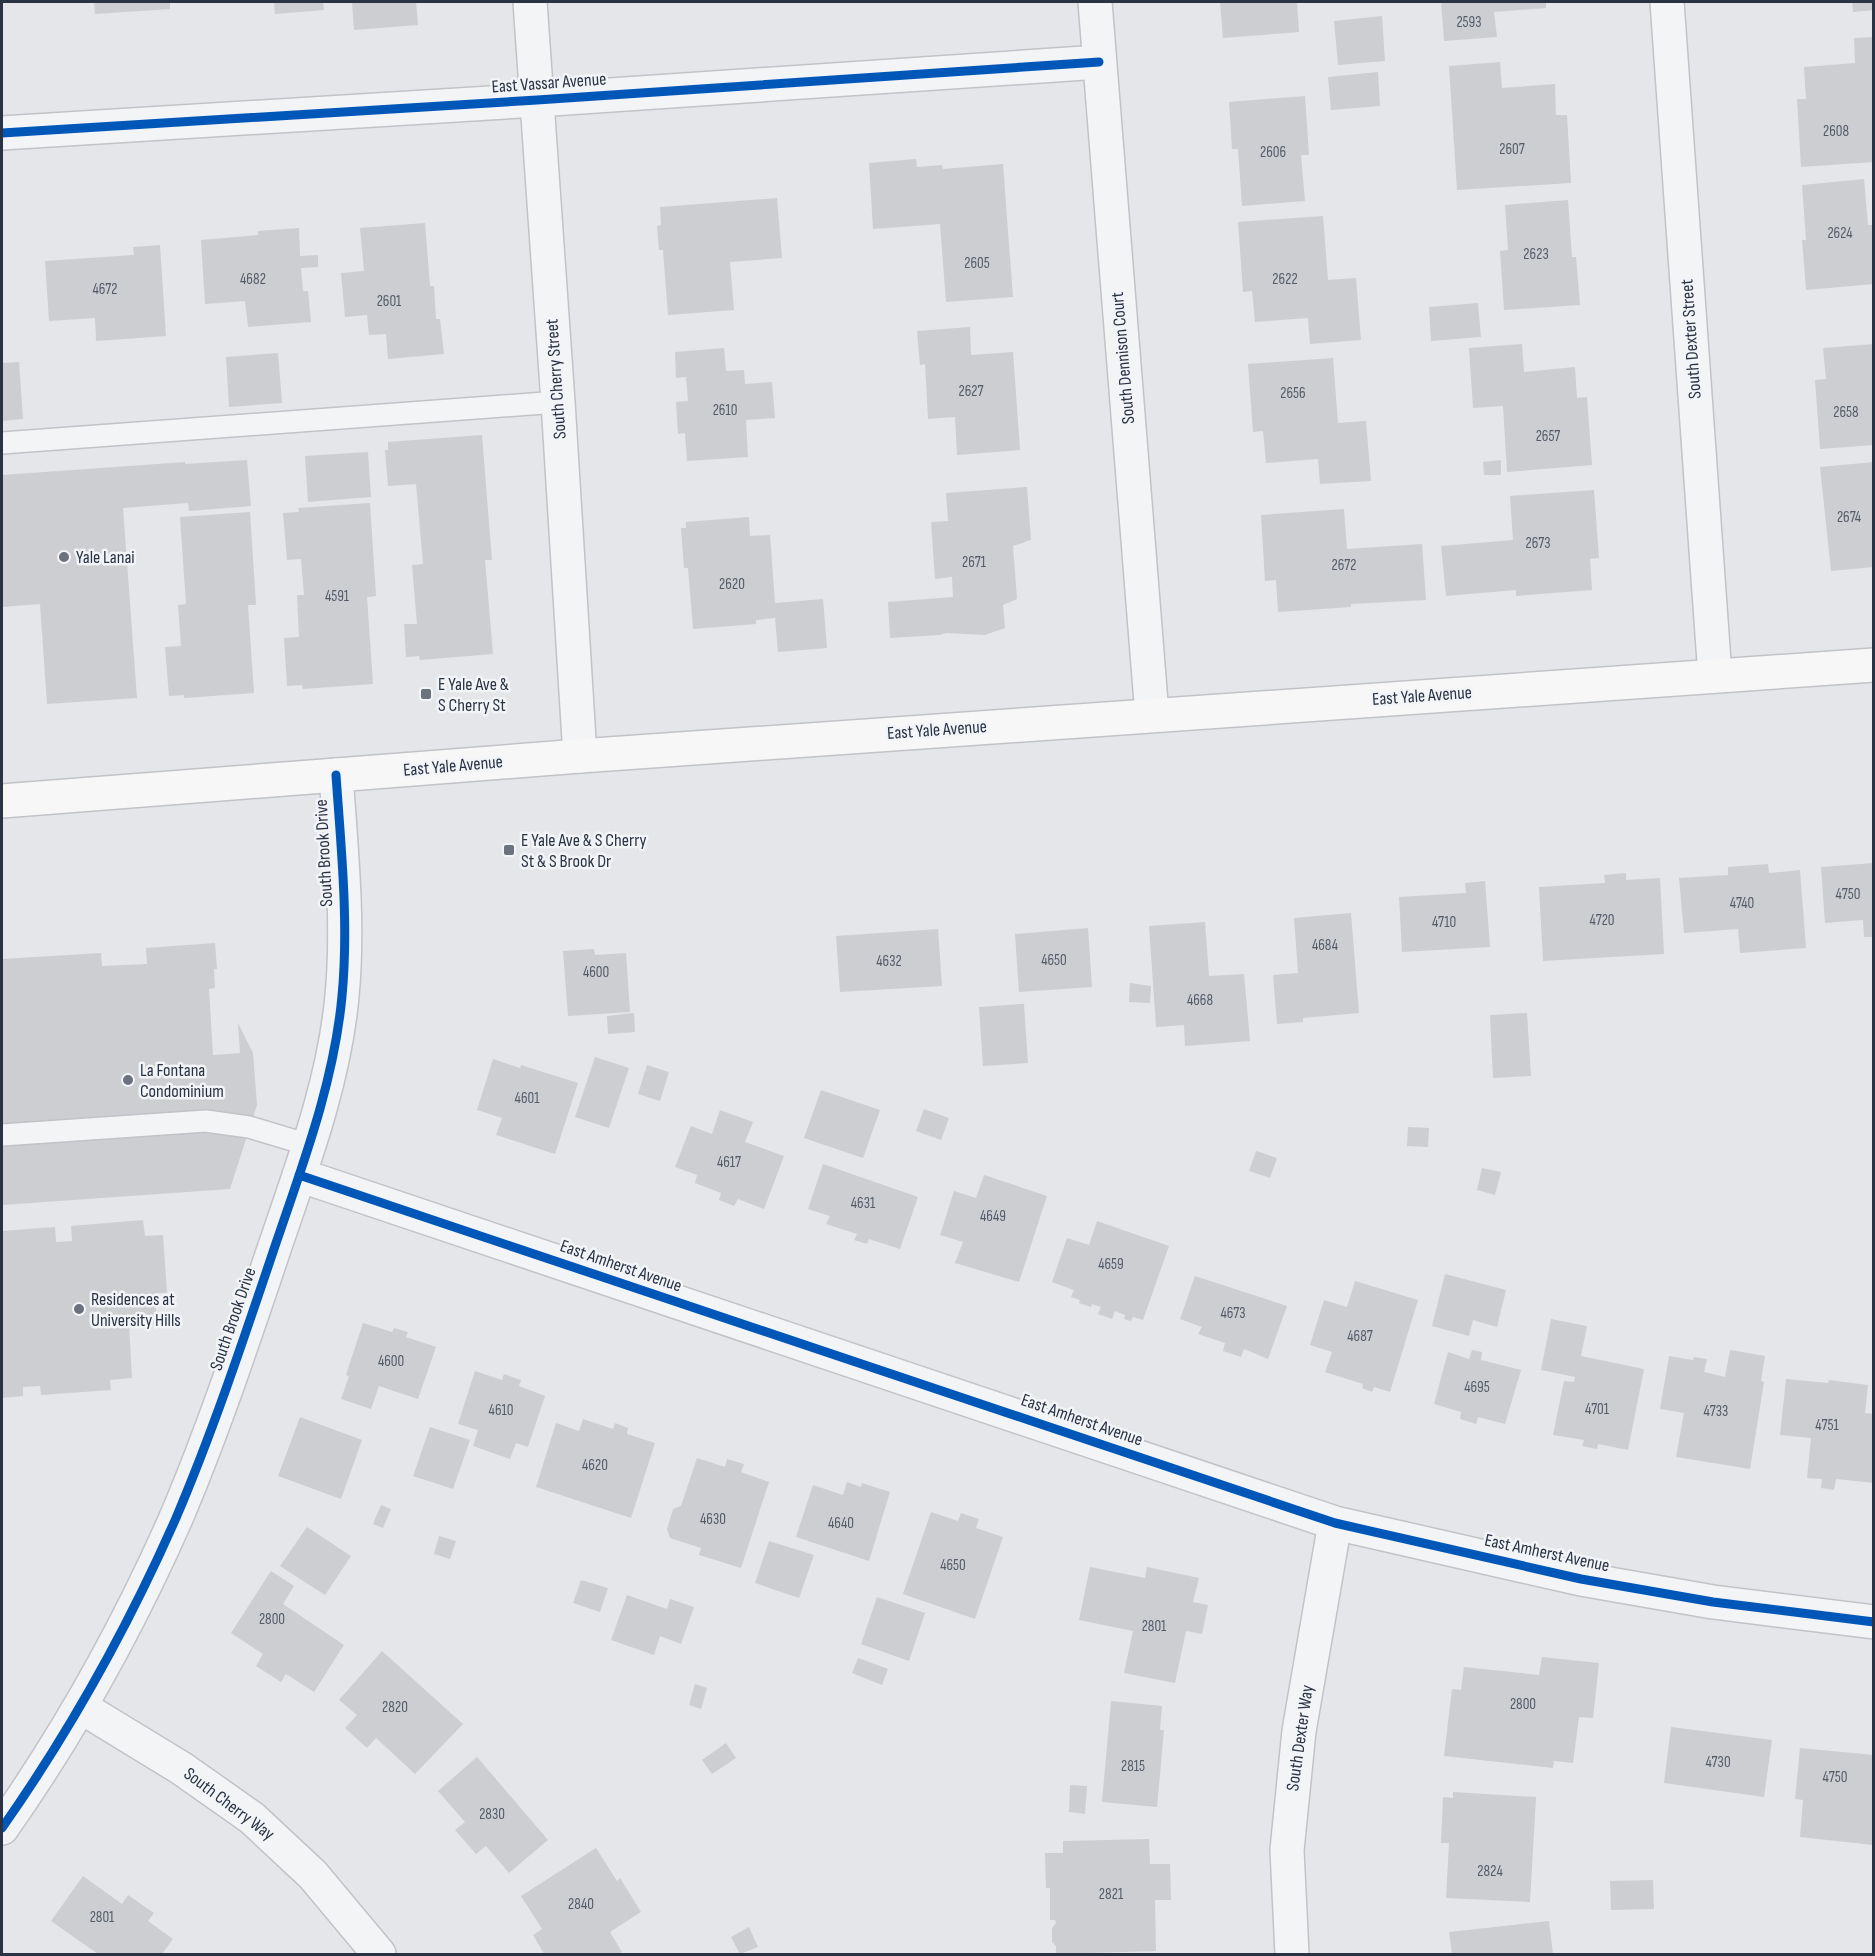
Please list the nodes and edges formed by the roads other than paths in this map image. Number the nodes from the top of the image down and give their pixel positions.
1 (530, 2) edge
2 (1095, 2) edge
3 (1667, 2) edge
4 (1099, 62) junction
5 (537, 100) junction
6 (2, 133) edge
7 (558, 402) junction
8 (2, 443) edge
9 (1874, 664) edge
10 (1716, 676) junction
11 (1152, 715) junction
12 (580, 756) junction
13 (336, 775) junction
14 (2, 801) edge
15 (2, 1135) edge
16 (304, 1160) junction
17 (1335, 1523) junction
18 (1874, 1622) edge
19 (81, 1707) junction
20 (2, 1828) edge
21 (379, 1954) edge
22 (1292, 1954) edge

1 - 5 street, South Cherry Street
2 - 4 street, South Dennison Court
3 - 10 street, South Dexter Street
4 - 5 street, East Vassar Avenue
4 - 11 street, South Dennison Court
5 - 6 street, East Vassar Avenue
5 - 7 street, South Cherry Street
7 - 8 lane
7 - 12 street, South Cherry Street
9 - 10 main road, East Yale Avenue
10 - 11 main road, East Yale Avenue
11 - 12 main road, East Yale Avenue
12 - 13 main road, East Yale Avenue
13 - 14 main road, East Yale Avenue
13 - 16 street, South Brook Drive
15 - 16 lane
16 - 17 street, East Amherst Avenue
16 - 19 street, South Brook Drive
17 - 18 street, East Amherst Avenue
17 - 22 street, South Dexter Way
19 - 20 street, South Brook Drive
19 - 21 street, South Cherry Way

